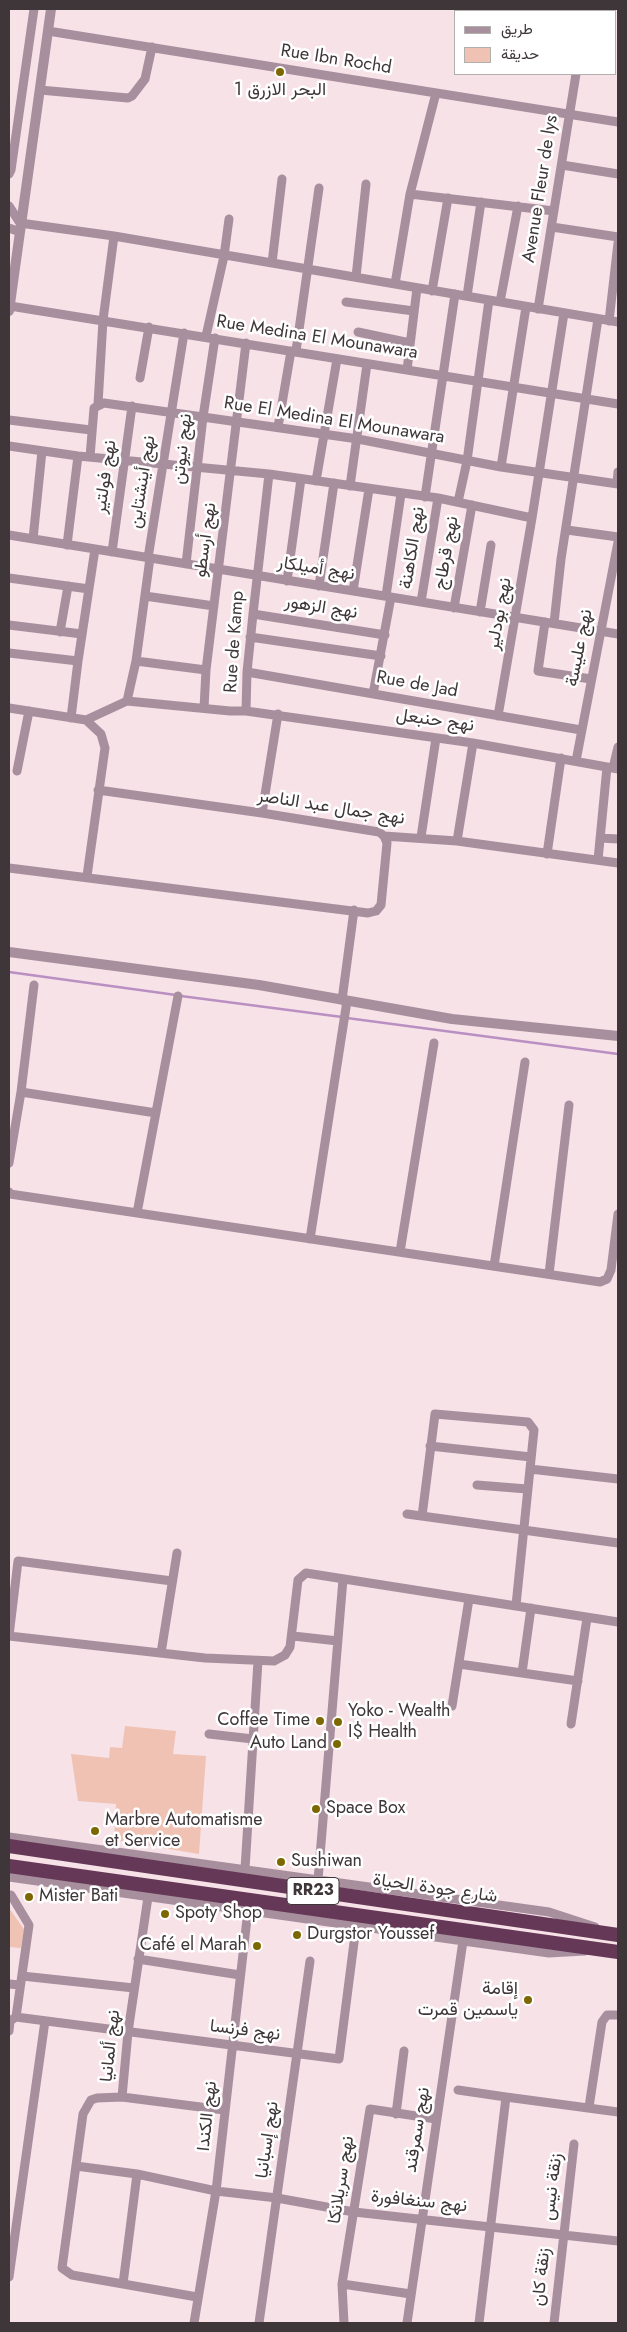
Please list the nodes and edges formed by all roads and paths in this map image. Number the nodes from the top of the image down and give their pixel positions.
1 (33, 9) edge
2 (51, 9) edge
3 (48, 31) junction
4 (152, 47) junction
5 (576, 75) edge
6 (40, 90) junction
7 (436, 93) junction
8 (570, 115) junction
9 (9, 120) edge
10 (618, 122) edge
11 (17, 128) junction
12 (562, 165) junction
13 (9, 174) edge
14 (618, 174) edge
15 (282, 179) dead end
16 (366, 184) dead end
17 (319, 188) dead end
18 (410, 194) junction
19 (448, 198) junction
20 (480, 202) junction
21 (9, 206) edge
22 (518, 206) junction
23 (554, 211) junction
24 (229, 219) dead end
25 (552, 227) junction
26 (9, 228) edge
27 (20, 228) junction
28 (114, 236) junction
29 (618, 237) edge
30 (618, 242) edge
31 (224, 256) junction
32 (272, 263) junction
33 (309, 268) junction
34 (356, 277) junction
35 (395, 284) junction
36 (417, 288) junction
37 (432, 290) junction
38 (455, 294) junction
39 (467, 296) junction
40 (489, 300) junction
41 (346, 302) dead end
42 (500, 302) junction
43 (526, 307) junction
44 (9, 309) edge
45 (538, 309) junction
46 (414, 311) junction
47 (564, 313) junction
48 (598, 319) junction
49 (103, 320) junction
50 (614, 322) edge
51 (149, 327) junction
52 (358, 332) dead end
53 (184, 333) junction
54 (210, 337) junction
55 (246, 343) junction
56 (410, 343) junction
57 (293, 351) junction
58 (337, 358) junction
59 (367, 364) junction
60 (407, 370) junction
61 (444, 376) junction
62 (140, 378) dead end
63 (478, 382) junction
64 (513, 387) junction
65 (550, 394) junction
66 (587, 399) junction
67 (98, 404) junction
68 (618, 404) edge
69 (132, 406) junction
70 (170, 412) junction
71 (203, 417) junction
72 (9, 420) edge
73 (237, 421) junction
74 (278, 427) junction
75 (91, 430) junction
76 (325, 434) junction
77 (358, 439) junction
78 (9, 446) edge
79 (42, 451) junction
80 (431, 453) junction
81 (78, 456) junction
82 (90, 457) junction
83 (126, 460) junction
84 (467, 461) junction
85 (163, 462) junction
86 (198, 466) junction
87 (501, 467) junction
88 (232, 469) junction
89 (539, 472) junction
90 (618, 472) edge
91 (269, 474) junction
92 (575, 477) junction
93 (301, 479) junction
94 (316, 481) junction
95 (334, 483) junction
96 (617, 484) edge
97 (350, 486) junction
98 (369, 489) junction
99 (402, 494) junction
100 (425, 497) junction
101 (438, 498) junction
102 (458, 502) junction
103 (472, 505) junction
104 (532, 518) junction
105 (568, 526) junction
106 (9, 536) edge
107 (618, 537) edge
108 (33, 539) junction
109 (618, 542) edge
110 (67, 545) junction
111 (492, 545) dead end
112 (95, 549) junction
113 (112, 552) junction
114 (149, 558) junction
115 (186, 564) junction
116 (218, 569) junction
117 (615, 571) edge
118 (257, 575) junction
119 (9, 578) edge
120 (287, 580) junction
121 (68, 586) junction
122 (320, 586) junction
123 (89, 589) junction
124 (352, 591) junction
125 (145, 596) junction
126 (388, 597) junction
127 (421, 602) junction
128 (214, 606) junction
129 (454, 608) junction
130 (480, 612) junction
131 (253, 614) junction
132 (516, 618) junction
133 (550, 623) junction
134 (9, 625) edge
135 (601, 631) junction
136 (60, 632) junction
137 (82, 634) junction
138 (618, 634) edge
139 (384, 635) junction
140 (250, 636) junction
141 (9, 653) edge
142 (381, 656) junction
143 (78, 661) junction
144 (136, 661) junction
145 (206, 670) junction
146 (247, 672) junction
147 (591, 679) junction
148 (373, 694) junction
149 (127, 701) junction
150 (9, 708) edge
151 (204, 708) junction
152 (29, 711) junction
153 (246, 711) junction
154 (278, 714) junction
155 (498, 716) junction
156 (71, 718) junction
157 (86, 720) junction
158 (581, 730) junction
159 (436, 738) junction
160 (473, 743) junction
161 (618, 747) edge
162 (561, 758) junction
163 (576, 761) junction
164 (613, 768) edge
165 (17, 771) dead end
166 (98, 790) junction
167 (262, 813) junction
168 (384, 836) junction
169 (421, 837) junction
170 (600, 838) junction
171 (618, 839) edge
172 (457, 841) junction
173 (547, 854) junction
174 (598, 860) junction
175 (618, 863) edge
176 (9, 868) edge
177 (87, 876) junction
178 (354, 910) junction
179 (9, 952) edge
180 (34, 985) dead end
181 (178, 996) dead end
182 (345, 1001) junction
183 (618, 1036) edge
184 (434, 1043) dead end
185 (525, 1062) dead end
186 (21, 1092) junction
187 (569, 1105) dead end
188 (156, 1113) junction
189 (12, 1126) edge
190 (9, 1163) edge
191 (9, 1192) edge
192 (137, 1213) junction
193 (618, 1214) edge
194 (310, 1238) junction
195 (400, 1252) junction
196 (494, 1266) junction
197 (549, 1274) junction
198 (430, 1446) junction
199 (531, 1457) junction
200 (530, 1469) junction
201 (618, 1479) edge
202 (476, 1484) dead end
203 (527, 1489) junction
204 (407, 1514) dead end
205 (422, 1516) junction
206 (524, 1531) junction
207 (618, 1543) edge
208 (177, 1554) dead end
209 (343, 1579) junction
210 (172, 1582) junction
211 (469, 1599) junction
212 (516, 1606) junction
213 (531, 1608) junction
214 (586, 1618) junction
215 (618, 1622) edge
216 (293, 1636) junction
217 (338, 1641) junction
218 (161, 1653) junction
219 (258, 1662) junction
220 (459, 1664) junction
221 (522, 1673) junction
222 (578, 1681) junction
223 (452, 1706) dead end
224 (571, 1724) dead end
225 (208, 1734) dead end
226 (253, 1739) junction
227 (9, 1837) edge
228 (9, 1846) edge
229 (9, 1866) edge
230 (245, 1869) junction
231 (9, 1877) edge
232 (318, 1880) junction
233 (11, 1895) dead end
234 (148, 1897) junction
235 (248, 1910) junction
236 (356, 1927) junction
237 (613, 1935) edge
238 (463, 1941) junction
239 (601, 1950) junction
240 (618, 1952) edge
241 (138, 1959) junction
242 (310, 1961) dead end
243 (22, 1976) junction
244 (240, 1976) junction
245 (9, 1984) edge
246 (20, 1985) junction
247 (134, 1988) junction
248 (618, 2015) edge
249 (16, 2017) junction
250 (45, 2021) junction
251 (9, 2031) edge
252 (128, 2032) junction
253 (232, 2045) junction
254 (404, 2051) dead end
255 (297, 2054) junction
256 (458, 2090) dead end
257 (122, 2097) junction
258 (506, 2097) junction
259 (589, 2107) junction
260 (224, 2110) junction
261 (618, 2112) edge
262 (396, 2114) junction
263 (436, 2119) junction
264 (574, 2144) dead end
265 (76, 2166) junction
266 (137, 2174) junction
267 (216, 2191) junction
268 (277, 2198) junction
269 (354, 2212) junction
270 (421, 2219) junction
271 (491, 2226) junction
272 (563, 2235) junction
273 (618, 2241) edge
274 (9, 2277) edge
275 (123, 2284) junction
276 (342, 2284) junction
277 (411, 2294) junction
278 (197, 2297) junction
279 (194, 2323) edge
280 (260, 2323) edge
281 (344, 2323) edge
282 (407, 2323) edge
283 (479, 2323) edge
284 (554, 2323) edge

1 - 11 street
2 - 3 street
3 - 4 street, Rue Ibn Rochd
3 - 6 street
4 - 6 street
4 - 7 street, Rue Ibn Rochd
5 - 8 street, Avenue Fleur de lys
6 - 27 street
7 - 8 street, Rue Ibn Rochd
7 - 18 street
8 - 10 street, Rue Ibn Rochd
8 - 12 street, Avenue Fleur de lys
9 - 11 street
11 - 13 street
12 - 14 street
12 - 23 street, Avenue Fleur de lys
15 - 32 street
16 - 34 street
17 - 33 street
18 - 19 street
18 - 35 street
19 - 20 street
19 - 37 street
20 - 22 street
20 - 39 street
21 - 27 street
22 - 23 street
22 - 42 street
23 - 25 street, Avenue Fleur de lys
24 - 31 street, نهج نيوتن
25 - 29 street
25 - 45 street, Avenue Fleur de lys
26 - 27 street
27 - 28 street
27 - 44 street
28 - 31 street
28 - 49 street
30 - 50 street
31 - 32 street
31 - 54 street, نهج نيوتن
32 - 33 street
33 - 34 street
33 - 57 street
34 - 35 street
35 - 36 street
36 - 37 street
36 - 46 street
37 - 38 street
38 - 39 street
38 - 61 street
39 - 40 street
40 - 42 street
40 - 63 street
41 - 46 street
42 - 43 street
43 - 45 street
43 - 64 street
44 - 49 street, Rue Medina El Mounawara
45 - 47 street
46 - 56 street
47 - 48 street
47 - 65 street, نهج بودلير
48 - 50 street
48 - 66 street
49 - 51 street, Rue Medina El Mounawara
49 - 67 street
51 - 53 street, Rue Medina El Mounawara
51 - 62 street
52 - 56 street
53 - 54 street, Rue Medina El Mounawara
53 - 70 street, نهج أينشتاين
54 - 55 street, Rue Medina El Mounawara
54 - 71 street, نهج نيوتن
55 - 57 street, Rue Medina El Mounawara
55 - 73 street, نهج أرسطو
56 - 60 street
57 - 58 street, Rue Medina El Mounawara
57 - 74 street
58 - 59 street, Rue Medina El Mounawara
58 - 76 street
59 - 60 street, Rue Medina El Mounawara
59 - 77 street
60 - 61 street, Rue Medina El Mounawara
61 - 63 street, Rue Medina El Mounawara
61 - 80 street
63 - 64 street, Rue Medina El Mounawara
63 - 84 street
64 - 65 street, Rue Medina El Mounawara
64 - 87 street
65 - 66 street, Rue Medina El Mounawara
65 - 89 street, نهج بودلير
66 - 68 street, Rue Medina El Mounawara
66 - 92 street
67 - 69 street, Rue El Medina El Mounawara
67 - 75 street
69 - 70 street, Rue El Medina El Mounawara
69 - 83 street, نهج فولتير
70 - 71 street, Rue El Medina El Mounawara
70 - 85 street, نهج أينشتاين
71 - 73 street, Rue El Medina El Mounawara
71 - 86 street, نهج نيوتن
72 - 75 street
73 - 74 street, Rue El Medina El Mounawara
73 - 88 street, نهج أرسطو
74 - 76 street, Rue El Medina El Mounawara
75 - 82 street
76 - 77 street, Rue El Medina El Mounawara
76 - 94 street
77 - 80 street, Rue El Medina El Mounawara
77 - 97 street
78 - 79 street
79 - 81 street
79 - 108 street
80 - 84 street, Rue El Medina El Mounawara
80 - 100 street
81 - 82 street
81 - 110 street
82 - 83 street
83 - 85 street
83 - 113 street, نهج فولتير
84 - 87 street, Rue El Medina El Mounawara
84 - 102 street
85 - 86 street
85 - 114 street, نهج أينشتاين
86 - 88 street
86 - 115 street, نهج نيوتن
87 - 89 street, Rue El Medina El Mounawara
88 - 91 street
88 - 116 street, نهج أرسطو
89 - 92 street, Rue El Medina El Mounawara
89 - 104 street, نهج بودلير
90 - 96 street
91 - 93 street
91 - 118 street, Rue de Kamp
92 - 96 street, Rue El Medina El Mounawara
92 - 105 street
93 - 94 street
93 - 120 street
94 - 95 street
95 - 97 street
95 - 122 street
97 - 98 street
98 - 99 street
98 - 124 street
99 - 100 street
99 - 126 street
100 - 101 street
101 - 102 street
101 - 127 street, نهج الكاهنة
102 - 103 street
103 - 104 street
103 - 129 street, نهج قرطاج
104 - 132 street, نهج بودلير
105 - 107 street
105 - 133 street
106 - 108 street, نهج أميلكار
108 - 110 street, نهج أميلكار
109 - 117 street, نهج عليسة
110 - 112 street, نهج أميلكار
111 - 130 street
112 - 113 street, نهج أميلكار
112 - 123 street
113 - 114 street, نهج أميلكار
114 - 115 street, نهج أميلكار
114 - 125 street, نهج أينشتاين
115 - 116 street, نهج أميلكار
116 - 118 street, نهج أميلكار
116 - 128 street, نهج أرسطو
117 - 135 street, نهج عليسة
118 - 120 street, نهج أميلكار
118 - 131 street, Rue de Kamp
119 - 121 street
120 - 122 street, نهج أميلكار
121 - 123 street
121 - 136 street
122 - 124 street, نهج أميلكار
123 - 137 street
124 - 126 street, نهج أميلكار
125 - 128 street
125 - 144 street, نهج أينشتاين
126 - 127 street, نهج أميلكار
126 - 139 street
127 - 129 street, نهج أميلكار
128 - 145 street, نهج أرسطو
129 - 130 street, نهج أميلكار
130 - 132 street, نهج أميلكار
131 - 139 street, نهج الزهور
131 - 140 street, Rue de Kamp
132 - 133 street, نهج أميلكار
132 - 155 street, نهج بودلير
133 - 135 street, نهج أميلكار
133 - 147 street
134 - 136 street
135 - 138 street, نهج أميلكار
135 - 147 street, نهج عليسة
136 - 137 street
137 - 143 street
139 - 142 street
140 - 142 street
140 - 146 street, Rue de Kamp
141 - 143 street
142 - 148 street
143 - 156 street
144 - 145 street
144 - 149 street, نهج أينشتاين
145 - 151 street, نهج أرسطو
146 - 148 street, Rue de Jad
146 - 153 street, Rue de Kamp
147 - 158 street, نهج عليسة
148 - 155 street, Rue de Jad
149 - 151 street, نهج حنبعل
149 - 157 street
150 - 152 street
151 - 153 street, نهج حنبعل
152 - 156 street
152 - 165 street
153 - 154 street, نهج حنبعل
154 - 159 street, نهج حنبعل
154 - 167 street
155 - 158 street, Rue de Jad
156 - 157 street
157 - 166 street
158 - 163 street, نهج عليسة
159 - 160 street, نهج حنبعل
159 - 169 street
160 - 162 street, نهج حنبعل
160 - 172 street
161 - 164 street
162 - 163 street, نهج حنبعل
162 - 173 street
163 - 164 street, نهج حنبعل
164 - 170 street
166 - 167 street, نهج جمال عبد الناصر
166 - 177 street
167 - 168 street, نهج جمال عبد الناصر
168 - 169 street, نهج جمال عبد الناصر
168 - 178 street
169 - 172 street, نهج جمال عبد الناصر
170 - 171 street
170 - 174 street
172 - 173 street, نهج جمال عبد الناصر
173 - 174 street, نهج جمال عبد الناصر
174 - 175 street, نهج جمال عبد الناصر
176 - 177 street
177 - 178 street
178 - 182 street
179 - 182 street
180 - 186 street
181 - 188 street
182 - 183 street
182 - 194 street
184 - 195 street
185 - 196 street
186 - 188 street
186 - 189 street
187 - 197 street
188 - 192 street
189 - 190 street
191 - 192 street
192 - 194 street
193 - 197 street
194 - 195 street
195 - 196 street
196 - 197 street
198 - 199 street
198 - 199 street
198 - 205 street
199 - 200 street
200 - 201 street
200 - 203 street
202 - 203 street
203 - 206 street
204 - 205 street
205 - 206 street
206 - 207 street
206 - 212 street
208 - 210 street
209 - 211 street
209 - 216 street
209 - 217 street
210 - 218 street
210 - 218 street
211 - 212 street
211 - 220 street
212 - 213 street
213 - 214 street
213 - 221 street
214 - 215 street
214 - 222 street
216 - 217 street
216 - 219 street
217 - 232 street
218 - 219 street
219 - 226 street
220 - 221 street
220 - 223 street
221 - 222 street
222 - 224 street
225 - 226 street
226 - 230 street
227 - 230 street
228 - 237 highway, شارع جودة الحياة / RR23
229 - 239 highway, شارع جودة الحياة / RR23
230 - 232 street
231 - 234 street
232 - 237 street
233 - 243 street
234 - 235 street
234 - 241 street, نهج ألمانيا
235 - 236 street
235 - 244 street, نهج الكندا
236 - 238 street
236 - 255 street, نهج فرنسا
238 - 239 street
238 - 263 street, نهج سمرقند
239 - 240 highway, شارع جودة الحياة / RR23
241 - 244 street
241 - 247 street, نهج ألمانيا
242 - 255 street, نهج إسبانيا
243 - 246 street
243 - 247 street
244 - 253 street, نهج الكندا
245 - 246 street
246 - 249 street
247 - 252 street, نهج ألمانيا
248 - 259 street
249 - 250 street, نهج فرنسا
249 - 251 street
250 - 252 street, نهج فرنسا
250 - 274 street
252 - 253 street, نهج فرنسا
252 - 257 street, نهج ألمانيا
253 - 255 street, نهج فرنسا
253 - 260 street, نهج الكندا
254 - 262 street
255 - 268 street, نهج إسبانيا
256 - 258 street
257 - 260 street, نهج ألمانيا
257 - 265 street
258 - 259 street
258 - 271 street
259 - 261 street
260 - 267 street, نهج الكندا
262 - 263 street, نهج سريلانكا
262 - 269 street, نهج سريلانكا
263 - 270 street, نهج سمرقند
264 - 272 street, زنقة نيس
265 - 266 street, نهج سنغافورة
265 - 275 street
266 - 267 street, نهج سنغافورة
266 - 275 street
267 - 268 street, نهج سنغافورة
267 - 278 street, نهج الكندا
268 - 269 street, نهج سنغافورة
268 - 280 street, نهج إسبانيا
269 - 270 street, نهج سنغافورة
269 - 276 street, نهج سريلانكا
270 - 271 street, نهج سنغافورة
270 - 277 street, نهج سمرقند
271 - 272 street, نهج سنغافورة
271 - 283 street
272 - 273 street, نهج سنغافورة
272 - 284 street, زنقة كان
275 - 278 street
276 - 277 street
276 - 281 street, نهج سريلانكا
277 - 282 street, نهج سمرقند
278 - 279 street, نهج الكندا

